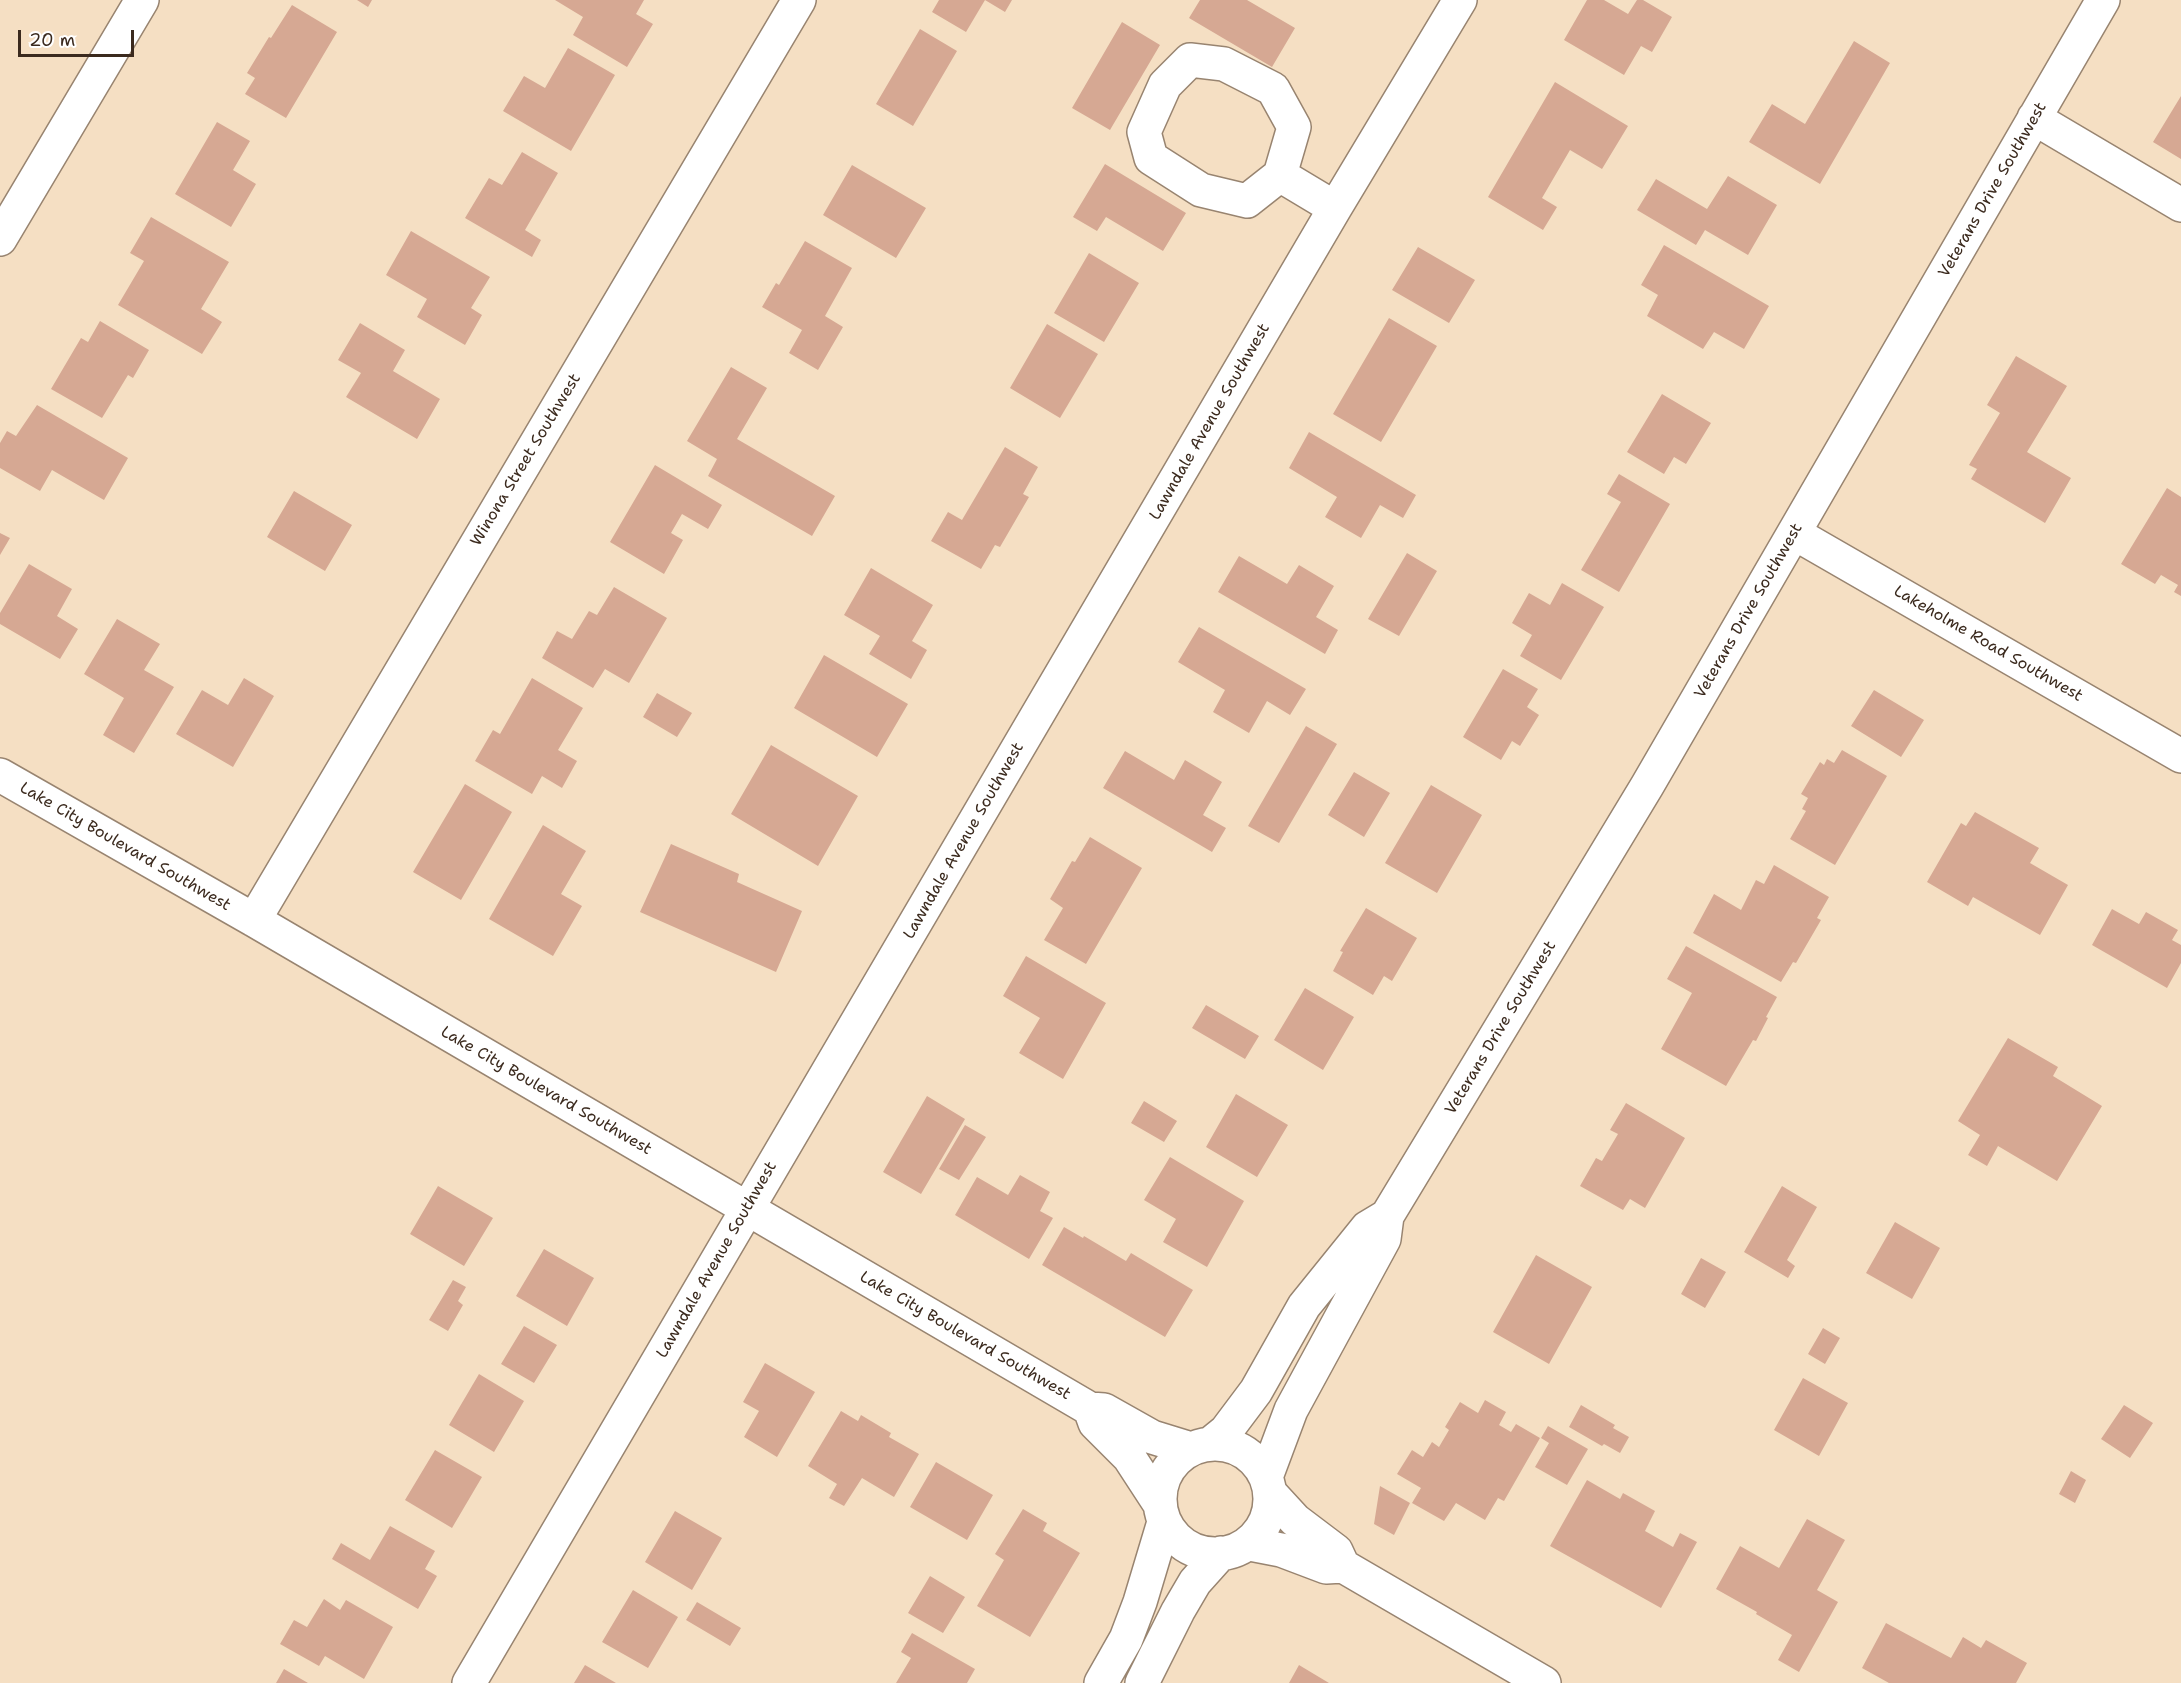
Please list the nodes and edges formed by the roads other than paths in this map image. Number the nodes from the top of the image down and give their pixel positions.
1 (142, 0) edge
2 (799, 0) edge
3 (1460, 0) edge
4 (2103, 0) edge
5 (2034, 118) junction
6 (1280, 175) junction
7 (2181, 205) edge
8 (1335, 208) junction
9 (0, 239) edge
10 (1794, 532) junction
11 (2181, 756) edge
12 (0, 775) edge
13 (254, 920) junction
14 (748, 1209) junction
15 (1387, 1216) junction
16 (1090, 1409) junction
17 (1200, 1447) junction
18 (1269, 1486) junction
19 (1162, 1512) junction
20 (1236, 1549) junction
21 (1343, 1566) junction
22 (469, 1683) edge
23 (1101, 1683) edge
24 (1142, 1683) edge
25 (1544, 1683) edge

1 - 9 street
2 - 13 street, Winona Street Southwest
3 - 8 street, Lawndale Avenue Southwest
4 - 5 street, Veterans Drive Southwest
5 - 7 street
5 - 10 street, Veterans Drive Southwest
6 - 6 street
6 - 8 street
8 - 14 street, Lawndale Avenue Southwest
10 - 11 street, Lakeholme Road Southwest
10 - 15 street, Veterans Drive Southwest
12 - 13 street, Lake City Boulevard Southwest
13 - 14 street, Lake City Boulevard Southwest
14 - 16 street, Lake City Boulevard Southwest
14 - 22 street, Lawndale Avenue Southwest
15 - 17 street, Veterans Drive Southwest
15 - 18 street, Veterans Drive Southwest
16 - 17 street, Lake City Boulevard Southwest
16 - 19 street, Lake City Boulevard Southwest
17 - 18 street
17 - 19 street
18 - 20 street
18 - 21 street
19 - 20 street
19 - 23 street
20 - 21 street
20 - 24 street
21 - 25 street

